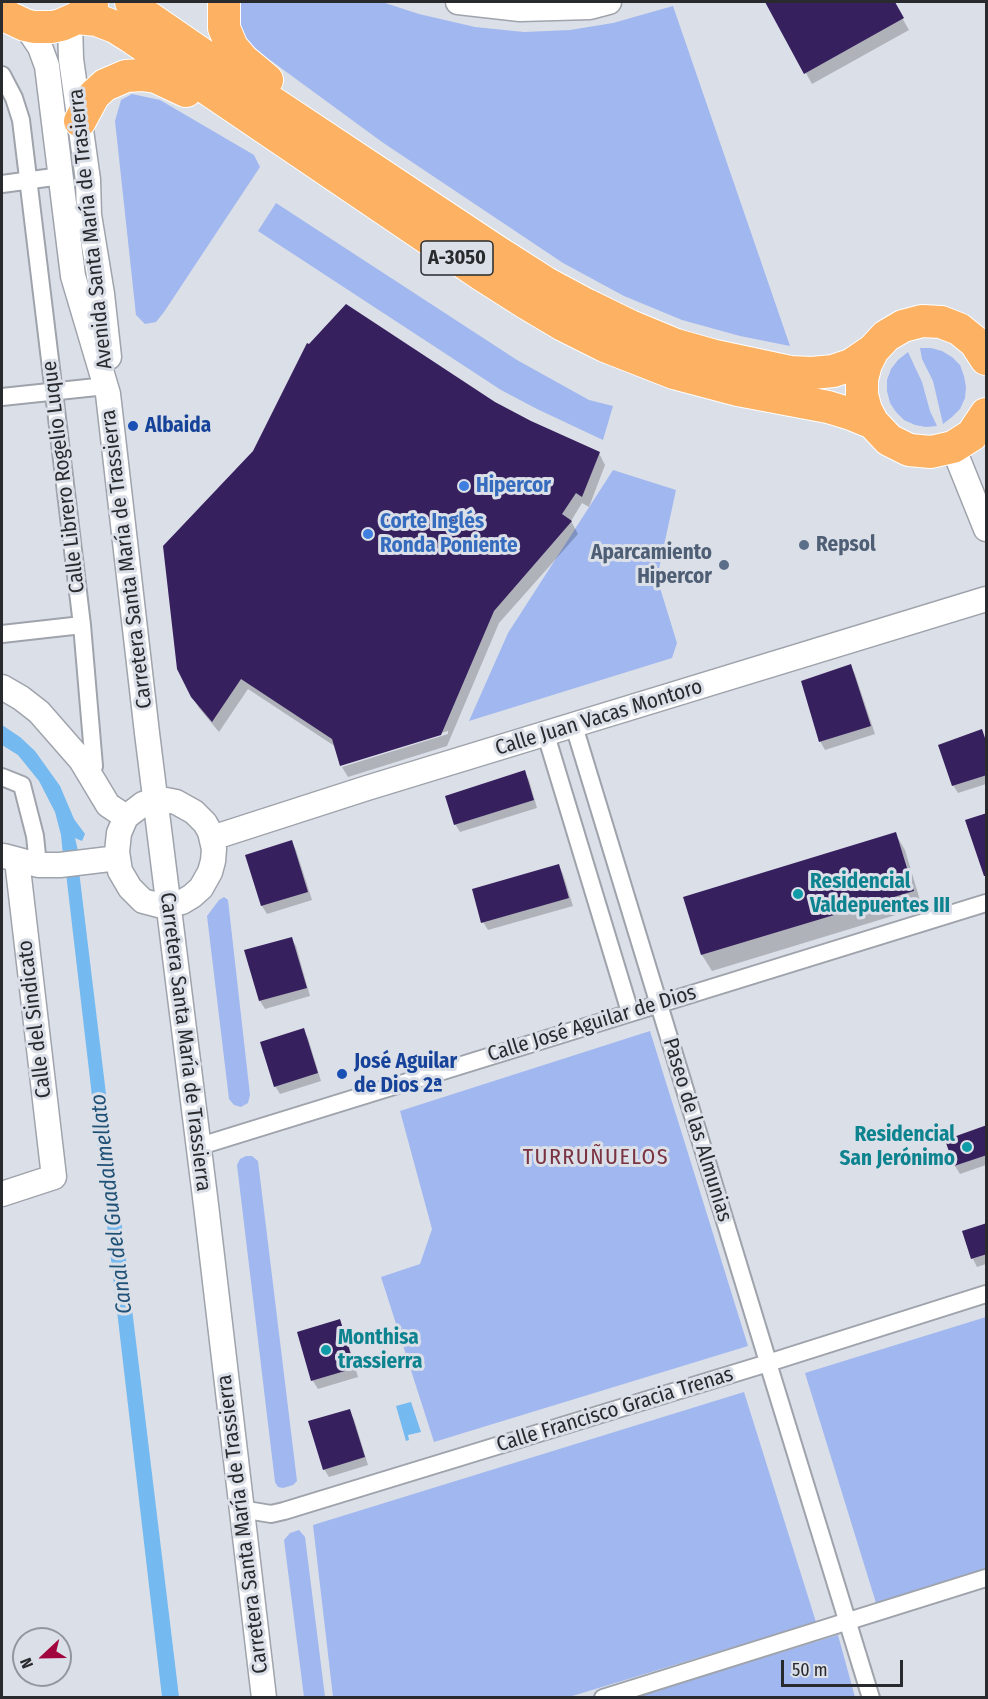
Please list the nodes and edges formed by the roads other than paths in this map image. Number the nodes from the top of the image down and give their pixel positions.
1 (130, 2) edge
2 (224, 2) edge
3 (458, 2) edge
4 (609, 2) edge
5 (80, 14) edge
6 (13, 18) edge
7 (2, 75) edge
8 (80, 121) junction
9 (61, 176) junction
10 (342, 179) junction
11 (28, 181) junction
12 (2, 184) edge
13 (399, 186) junction
14 (983, 348) edge
15 (873, 350) junction
16 (106, 386) junction
17 (54, 391) junction
18 (2, 397) edge
19 (986, 416) edge
20 (873, 423) junction
21 (953, 447) junction
22 (987, 529) edge
23 (987, 599) edge
24 (82, 625) junction
25 (2, 634) edge
26 (2, 687) edge
27 (574, 726) junction
28 (546, 735) junction
29 (87, 770) junction
30 (2, 777) edge
31 (156, 800) junction
32 (126, 817) junction
33 (212, 838) junction
34 (118, 858) junction
35 (29, 861) edge
36 (987, 903) edge
37 (168, 906) junction
38 (658, 1004) junction
39 (630, 1012) junction
40 (197, 1146) junction
41 (2, 1194) edge
42 (987, 1294) edge
43 (768, 1362) junction
44 (242, 1509) junction
45 (987, 1578) edge
46 (848, 1621) junction
47 (264, 1698) edge
48 (603, 1698) edge
49 (871, 1698) edge

1 - 13 highway, A-3050
2 - 13 highway
3 - 4 street
5 - 6 highway, A-3050
5 - 8 street, Avenida Santa María de Trasierra
5 - 10 highway, A-3050
6 - 9 street, Avenida Santa María de Trasierra
7 - 11 street, Calle Librero Rogelio Luque
8 - 10 highway
8 - 16 street, Avenida Santa María de Trasierra
9 - 11 street
9 - 16 street, Avenida Santa María de Trasierra
10 - 20 highway, A-3050
11 - 12 street
11 - 17 street, Calle Librero Rogelio Luque
13 - 15 highway, A-3050
14 - 15 highway, A-3050
15 - 20 highway, A-3050
16 - 17 street
16 - 31 street, Carretera Santa María de Trassierra
17 - 18 street
17 - 24 street, Calle Librero Rogelio Luque
19 - 21 highway, A-3050
20 - 21 highway, A-3050
21 - 22 street
23 - 27 street, Calle Juan Vacas Montoro
24 - 25 street
24 - 29 street, Calle Librero Rogelio Luque
26 - 29 street
27 - 28 street, Calle Juan Vacas Montoro
27 - 38 street, Paseo de las Almunias
28 - 33 street, Calle Juan Vacas Montoro
28 - 39 street
29 - 32 street
30 - 35 street
31 - 32 street
31 - 33 street
31 - 37 street, Carretera Santa María de Trassierra
32 - 34 street
33 - 37 street
34 - 35 street
34 - 37 street
35 - 41 street, Calle del Sindicato
36 - 38 street, Calle José Aguilar de Dios
37 - 40 street, Carretera Santa María de Trassierra
38 - 39 street, Calle José Aguilar de Dios
38 - 43 street, Paseo de las Almunias
39 - 40 street, Calle José Aguilar de Dios
40 - 44 street, Carretera Santa María de Trassierra
42 - 43 street, Calle Francisco Gracia Trenas
43 - 44 street, Calle Francisco Gracia Trenas
43 - 46 street, Paseo de las Almunias
44 - 47 street, Carretera Santa María de Trassierra
45 - 46 street
46 - 48 street
46 - 49 street, Paseo de las Almunias

